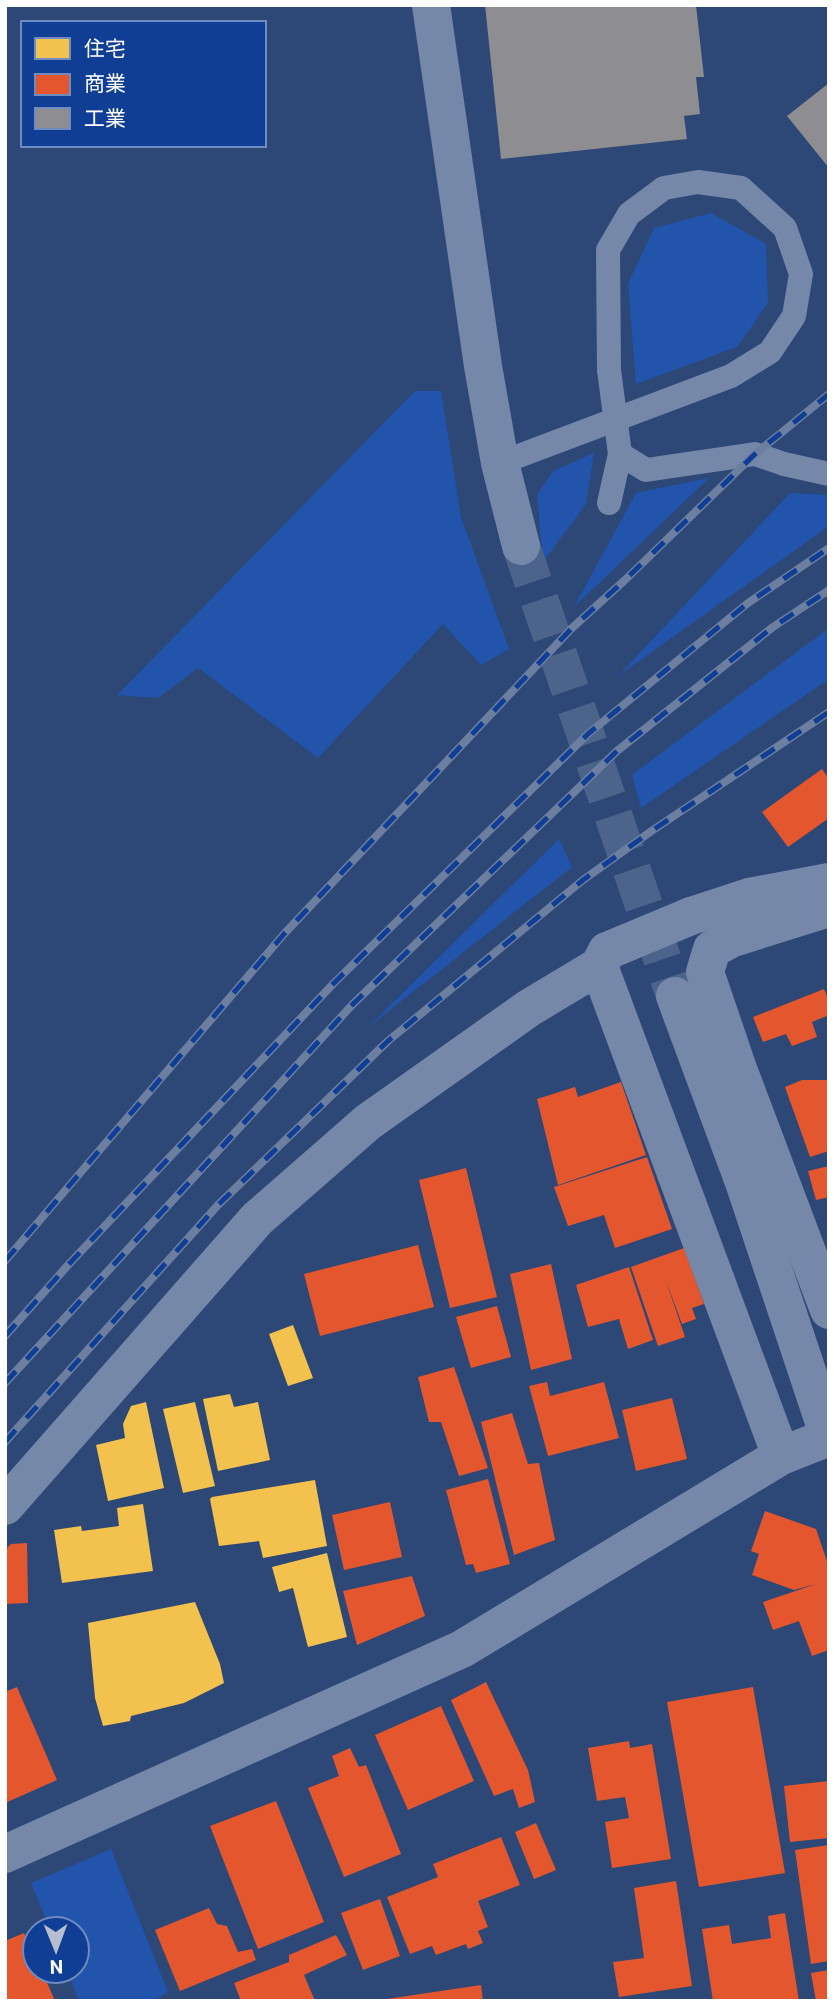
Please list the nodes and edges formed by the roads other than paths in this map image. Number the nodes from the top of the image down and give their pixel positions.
1 (431, 5) edge
2 (620, 454) junction
3 (500, 463) junction
4 (829, 474) edge
5 (609, 503) dead end
6 (521, 546) tunnel mouth
7 (829, 882) edge
8 (829, 908) edge
9 (603, 959) junction
10 (675, 996) tunnel mouth
11 (829, 1310) edge
12 (829, 1437) edge
13 (782, 1456) junction
14 (5, 1506) edge
15 (5, 1854) edge

1 - 3 street
2 - 3 lane, bridge
2 - 4 lane
2 - 5 lane
3 - 6 street
7 - 9 street, bridge
8 - 11 street
9 - 13 street
9 - 14 street
10 - 12 street
12 - 13 street
13 - 15 street

